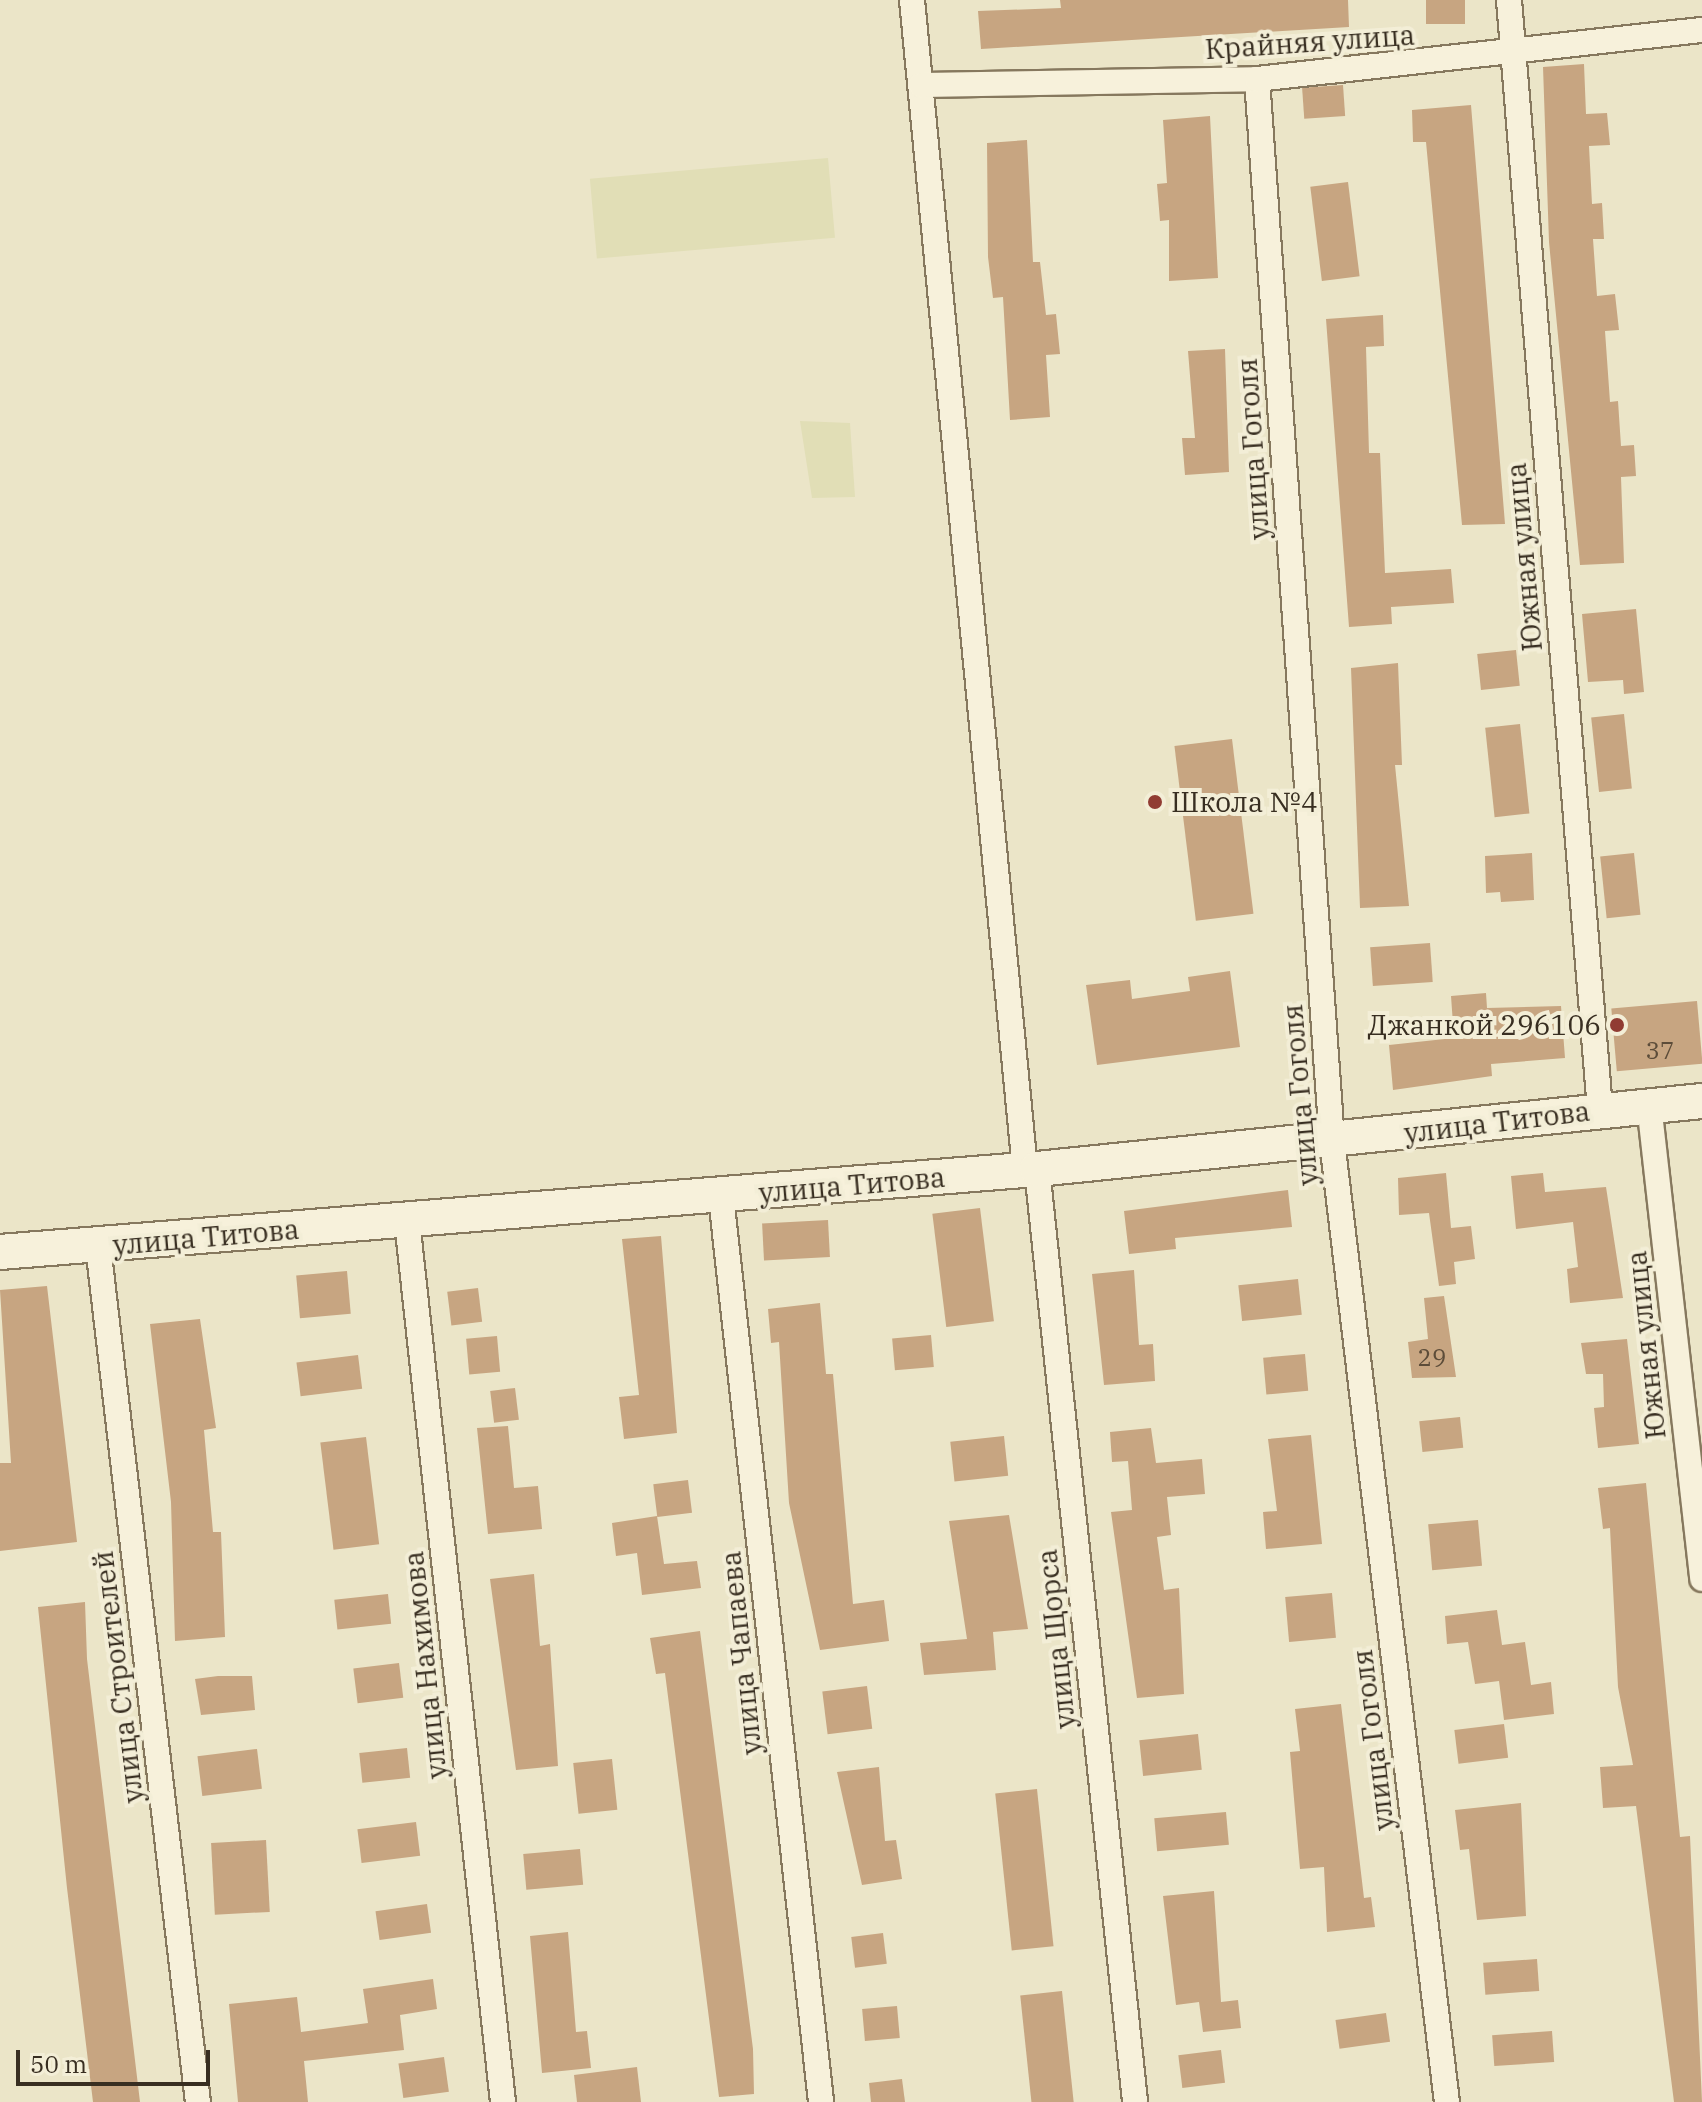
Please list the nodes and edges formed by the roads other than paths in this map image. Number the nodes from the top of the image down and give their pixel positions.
1 (912, 0) edge
2 (1509, 0) edge
3 (1702, 30) edge
4 (1513, 55) junction
5 (1257, 79) junction
6 (921, 85) junction
7 (1702, 1101) edge
8 (1649, 1104) junction
9 (1600, 1110) junction
10 (1332, 1141) junction
11 (1031, 1170) junction
12 (721, 1197) junction
13 (407, 1221) junction
14 (98, 1246) junction
15 (0, 1252) edge
16 (1702, 1579) edge
17 (198, 2102) edge
18 (503, 2102) edge
19 (821, 2102) edge
20 (1135, 2102) edge
21 (1447, 2102) edge

1 - 6 street, улица Щорса
2 - 4 street, Южная улица
3 - 4 street, Крайняя улица
4 - 5 street, Крайняя улица
4 - 9 street, Южная улица
5 - 6 street, Крайняя улица
5 - 10 street, улица Гоголя
6 - 11 street, улица Щорса
7 - 8 main road, улица Титова
8 - 9 main road, улица Титова
8 - 16 street, Южная улица
9 - 10 main road, улица Титова
10 - 11 main road, улица Титова
10 - 21 street, улица Гоголя
11 - 12 main road, улица Титова
11 - 20 street, улица Щорса
12 - 13 main road, улица Титова
12 - 19 street, улица Чапаева
13 - 14 main road, улица Титова
13 - 18 street, улица Нахимова
14 - 15 main road, улица Титова
14 - 17 street, улица Строителей

